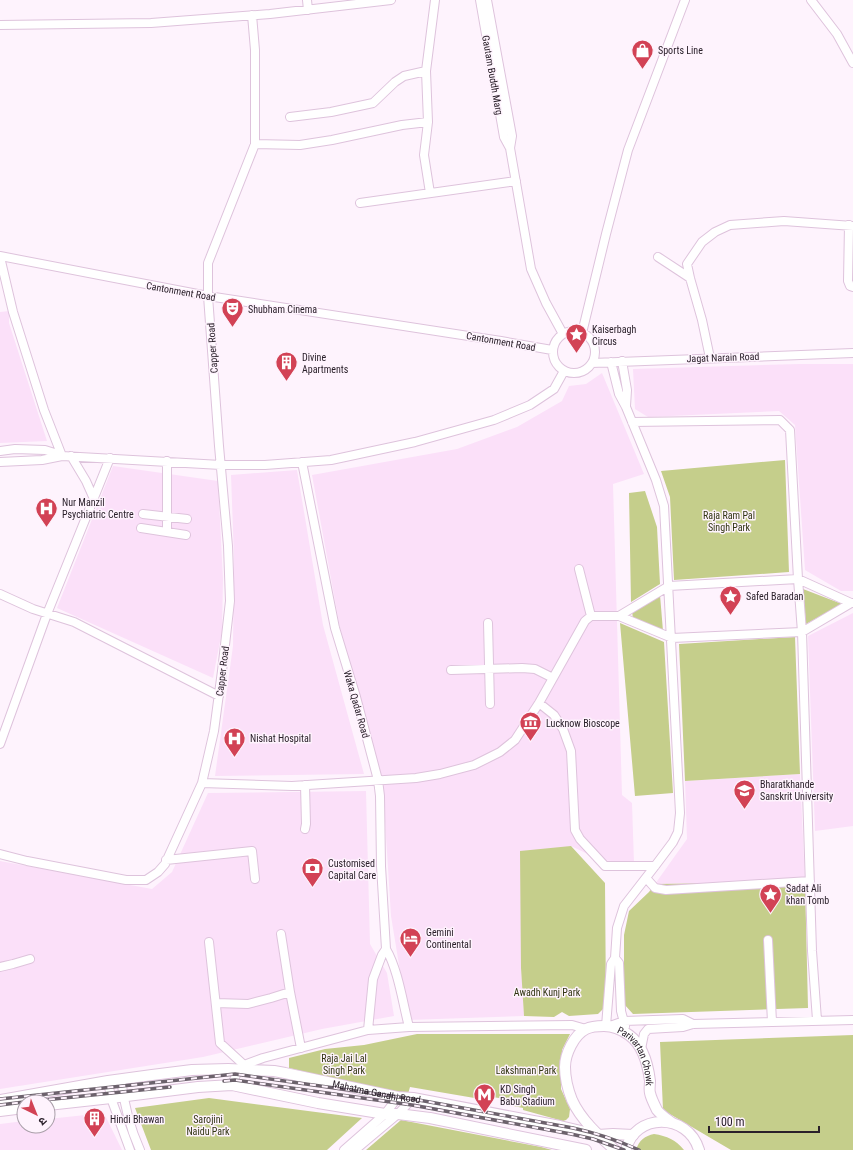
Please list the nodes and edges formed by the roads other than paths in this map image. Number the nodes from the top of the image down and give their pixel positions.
1 (307, 0) edge
2 (391, 0) edge
3 (435, 0) edge
4 (480, 0) edge
5 (487, 0) edge
6 (685, 0) edge
7 (811, 0) edge
8 (308, 10) junction
9 (252, 15) junction
10 (0, 25) edge
11 (853, 63) edge
12 (426, 71) junction
13 (290, 117) dead end
14 (428, 122) junction
15 (255, 144) junction
16 (510, 148) junction
17 (516, 181) junction
18 (430, 193) junction
19 (360, 203) dead end
20 (851, 225) edge
21 (0, 256) edge
22 (658, 257) dead end
23 (690, 278) junction
24 (853, 287) edge
25 (208, 296) junction
26 (582, 333) junction
27 (563, 334) junction
28 (552, 350) junction
29 (853, 353) edge
30 (710, 358) junction
31 (622, 361) junction
32 (611, 362) junction
33 (592, 363) junction
34 (564, 371) junction
35 (626, 407) junction
36 (632, 422) junction
37 (0, 451) edge
38 (62, 456) junction
39 (71, 456) junction
40 (110, 458) junction
41 (167, 461) junction
42 (0, 462) edge
43 (302, 462) junction
44 (221, 465) junction
45 (94, 499) junction
46 (143, 514) dead end
47 (167, 517) junction
48 (187, 519) dead end
49 (141, 528) dead end
50 (167, 532) junction
51 (186, 535) dead end
52 (579, 569) dead end
53 (798, 579) junction
54 (669, 586) junction
55 (0, 594) edge
56 (852, 603) edge
57 (47, 614) junction
58 (591, 616) junction
59 (619, 616) junction
60 (488, 623) dead end
61 (802, 632) junction
62 (672, 638) junction
63 (489, 669) junction
64 (451, 670) dead end
65 (553, 678) junction
66 (219, 696) junction
67 (539, 703) junction
68 (490, 704) dead end
69 (0, 744) edge
70 (378, 780) junction
71 (202, 783) junction
72 (306, 785) junction
73 (305, 830) dead end
74 (0, 854) edge
75 (166, 860) junction
76 (655, 866) junction
77 (646, 878) junction
78 (255, 879) dead end
79 (810, 881) junction
80 (281, 934) dead end
81 (768, 940) dead end
82 (209, 942) dead end
83 (386, 949) junction
84 (616, 958) junction
85 (30, 959) dead end
86 (0, 967) edge
87 (290, 992) junction
88 (216, 1002) junction
89 (817, 1020) junction
90 (853, 1020) edge
91 (624, 1021) junction
92 (772, 1022) junction
93 (694, 1024) junction
94 (608, 1026) junction
95 (409, 1027) junction
96 (586, 1029) junction
97 (368, 1030) junction
98 (630, 1036) junction
99 (301, 1048) junction
100 (641, 1050) junction
101 (241, 1067) junction
102 (121, 1079) junction
103 (108, 1081) junction
104 (232, 1085) junction
105 (123, 1096) junction
106 (398, 1097) junction
107 (111, 1098) junction
108 (413, 1098) junction
109 (0, 1100) edge
110 (56, 1104) edge
111 (16, 1109) edge
112 (0, 1111) edge
113 (385, 1114) junction
114 (398, 1114) junction
115 (581, 1114) junction
116 (671, 1122) junction
117 (570, 1128) junction
118 (598, 1135) junction
119 (633, 1135) junction
120 (698, 1146) edge
121 (130, 1150) edge
122 (140, 1150) edge
123 (344, 1150) edge
124 (355, 1150) edge
125 (586, 1150) edge
126 (615, 1150) edge
127 (626, 1150) edge
128 (706, 1150) edge

1 - 8 street
2 - 8 street
3 - 12 street
4 - 16 street, Gautam Buddh Marg
5 - 16 street
6 - 26 street
7 - 11 street
8 - 9 street
9 - 10 street
9 - 15 street
12 - 13 street
12 - 14 street
14 - 15 street
14 - 18 street
15 - 25 street, Capper Road
16 - 17 street
17 - 18 street
17 - 27 street
18 - 19 street
20 - 23 street
20 - 24 street
21 - 25 street, Cantonment Road
21 - 38 street
22 - 23 street
23 - 30 street
25 - 28 street, Cantonment Road
25 - 44 street, Capper Road
26 - 27 street
26 - 33 street
27 - 28 street
28 - 34 street
29 - 30 street, Jagat Narain Road
30 - 31 street, Jagat Narain Road
31 - 32 street, Jagat Narain Road
31 - 35 street
32 - 33 street, Jagat Narain Road
32 - 35 street
33 - 34 street
34 - 43 street
35 - 36 street
36 - 53 street
36 - 54 street
37 - 38 street
38 - 39 street
38 - 42 street
39 - 40 street
39 - 45 street
40 - 41 street
40 - 45 street
41 - 44 street
41 - 47 street
43 - 44 street
43 - 70 street, Waka Qadar Road
44 - 66 street, Capper Road
45 - 57 street
46 - 47 street
47 - 48 street
47 - 50 street
49 - 50 street
50 - 51 street
52 - 58 street
53 - 54 street
53 - 56 street
53 - 61 street
54 - 59 street
54 - 62 street
55 - 57 street
56 - 61 street
57 - 66 street
57 - 69 street
58 - 59 street
58 - 65 street
59 - 62 street
60 - 63 street
61 - 62 street
61 - 79 street
62 - 76 street
63 - 64 street
63 - 65 street
63 - 68 street
65 - 67 street
66 - 71 street, Capper Road
67 - 70 street
67 - 76 street
70 - 72 street
70 - 83 street, Waka Qadar Road
71 - 72 street
71 - 75 street, Capper Road
72 - 73 street
74 - 75 street, Capper Road
75 - 78 street
76 - 77 street
77 - 79 street
77 - 84 street
79 - 89 street
80 - 87 street
81 - 92 street
82 - 88 street
83 - 95 street, Waka Qadar Road
83 - 97 street, Waka Qadar Road
84 - 91 street
84 - 94 street
85 - 86 street
87 - 88 street
87 - 99 street
88 - 101 street
89 - 90 street
89 - 92 street
91 - 93 street
91 - 94 street
91 - 98 street
92 - 93 street
93 - 100 street
94 - 96 main road, Parivartan Chowk
94 - 98 main road, Parivartan Chowk
95 - 96 street
95 - 97 street
96 - 115 main road
97 - 99 street
98 - 100 main road, Parivartan Chowk
99 - 101 street
100 - 116 main road, Parivartan Chowk
101 - 102 main road, Mahatma Gandhi Road
101 - 104 street
101 - 106 main road, Mahatma Gandhi Road
102 - 103 main road, Mahatma Gandhi Road
102 - 105 street
103 - 107 street
103 - 109 main road, Mahatma Gandhi Road
104 - 105 main road, Mahatma Gandhi Road
104 - 113 main road, Mahatma Gandhi Road
105 - 107 main road, Mahatma Gandhi Road
105 - 122 street
106 - 108 main road, Mahatma Gandhi Road
106 - 113 street
107 - 110 main road, Mahatma Gandhi Road
107 - 121 street
108 - 114 street
108 - 117 main road, Mahatma Gandhi Road
111 - 112 main road
113 - 114 main road, Mahatma Gandhi Road
113 - 123 street
114 - 124 street
114 - 125 main road, Mahatma Gandhi Road
115 - 117 main road
115 - 118 main road
116 - 119 main road
116 - 120 main road
117 - 118 main road, Mahatma Gandhi Road
118 - 119 main road, Mahatma Gandhi Road
118 - 126 main road
119 - 127 main road
120 - 128 main road

